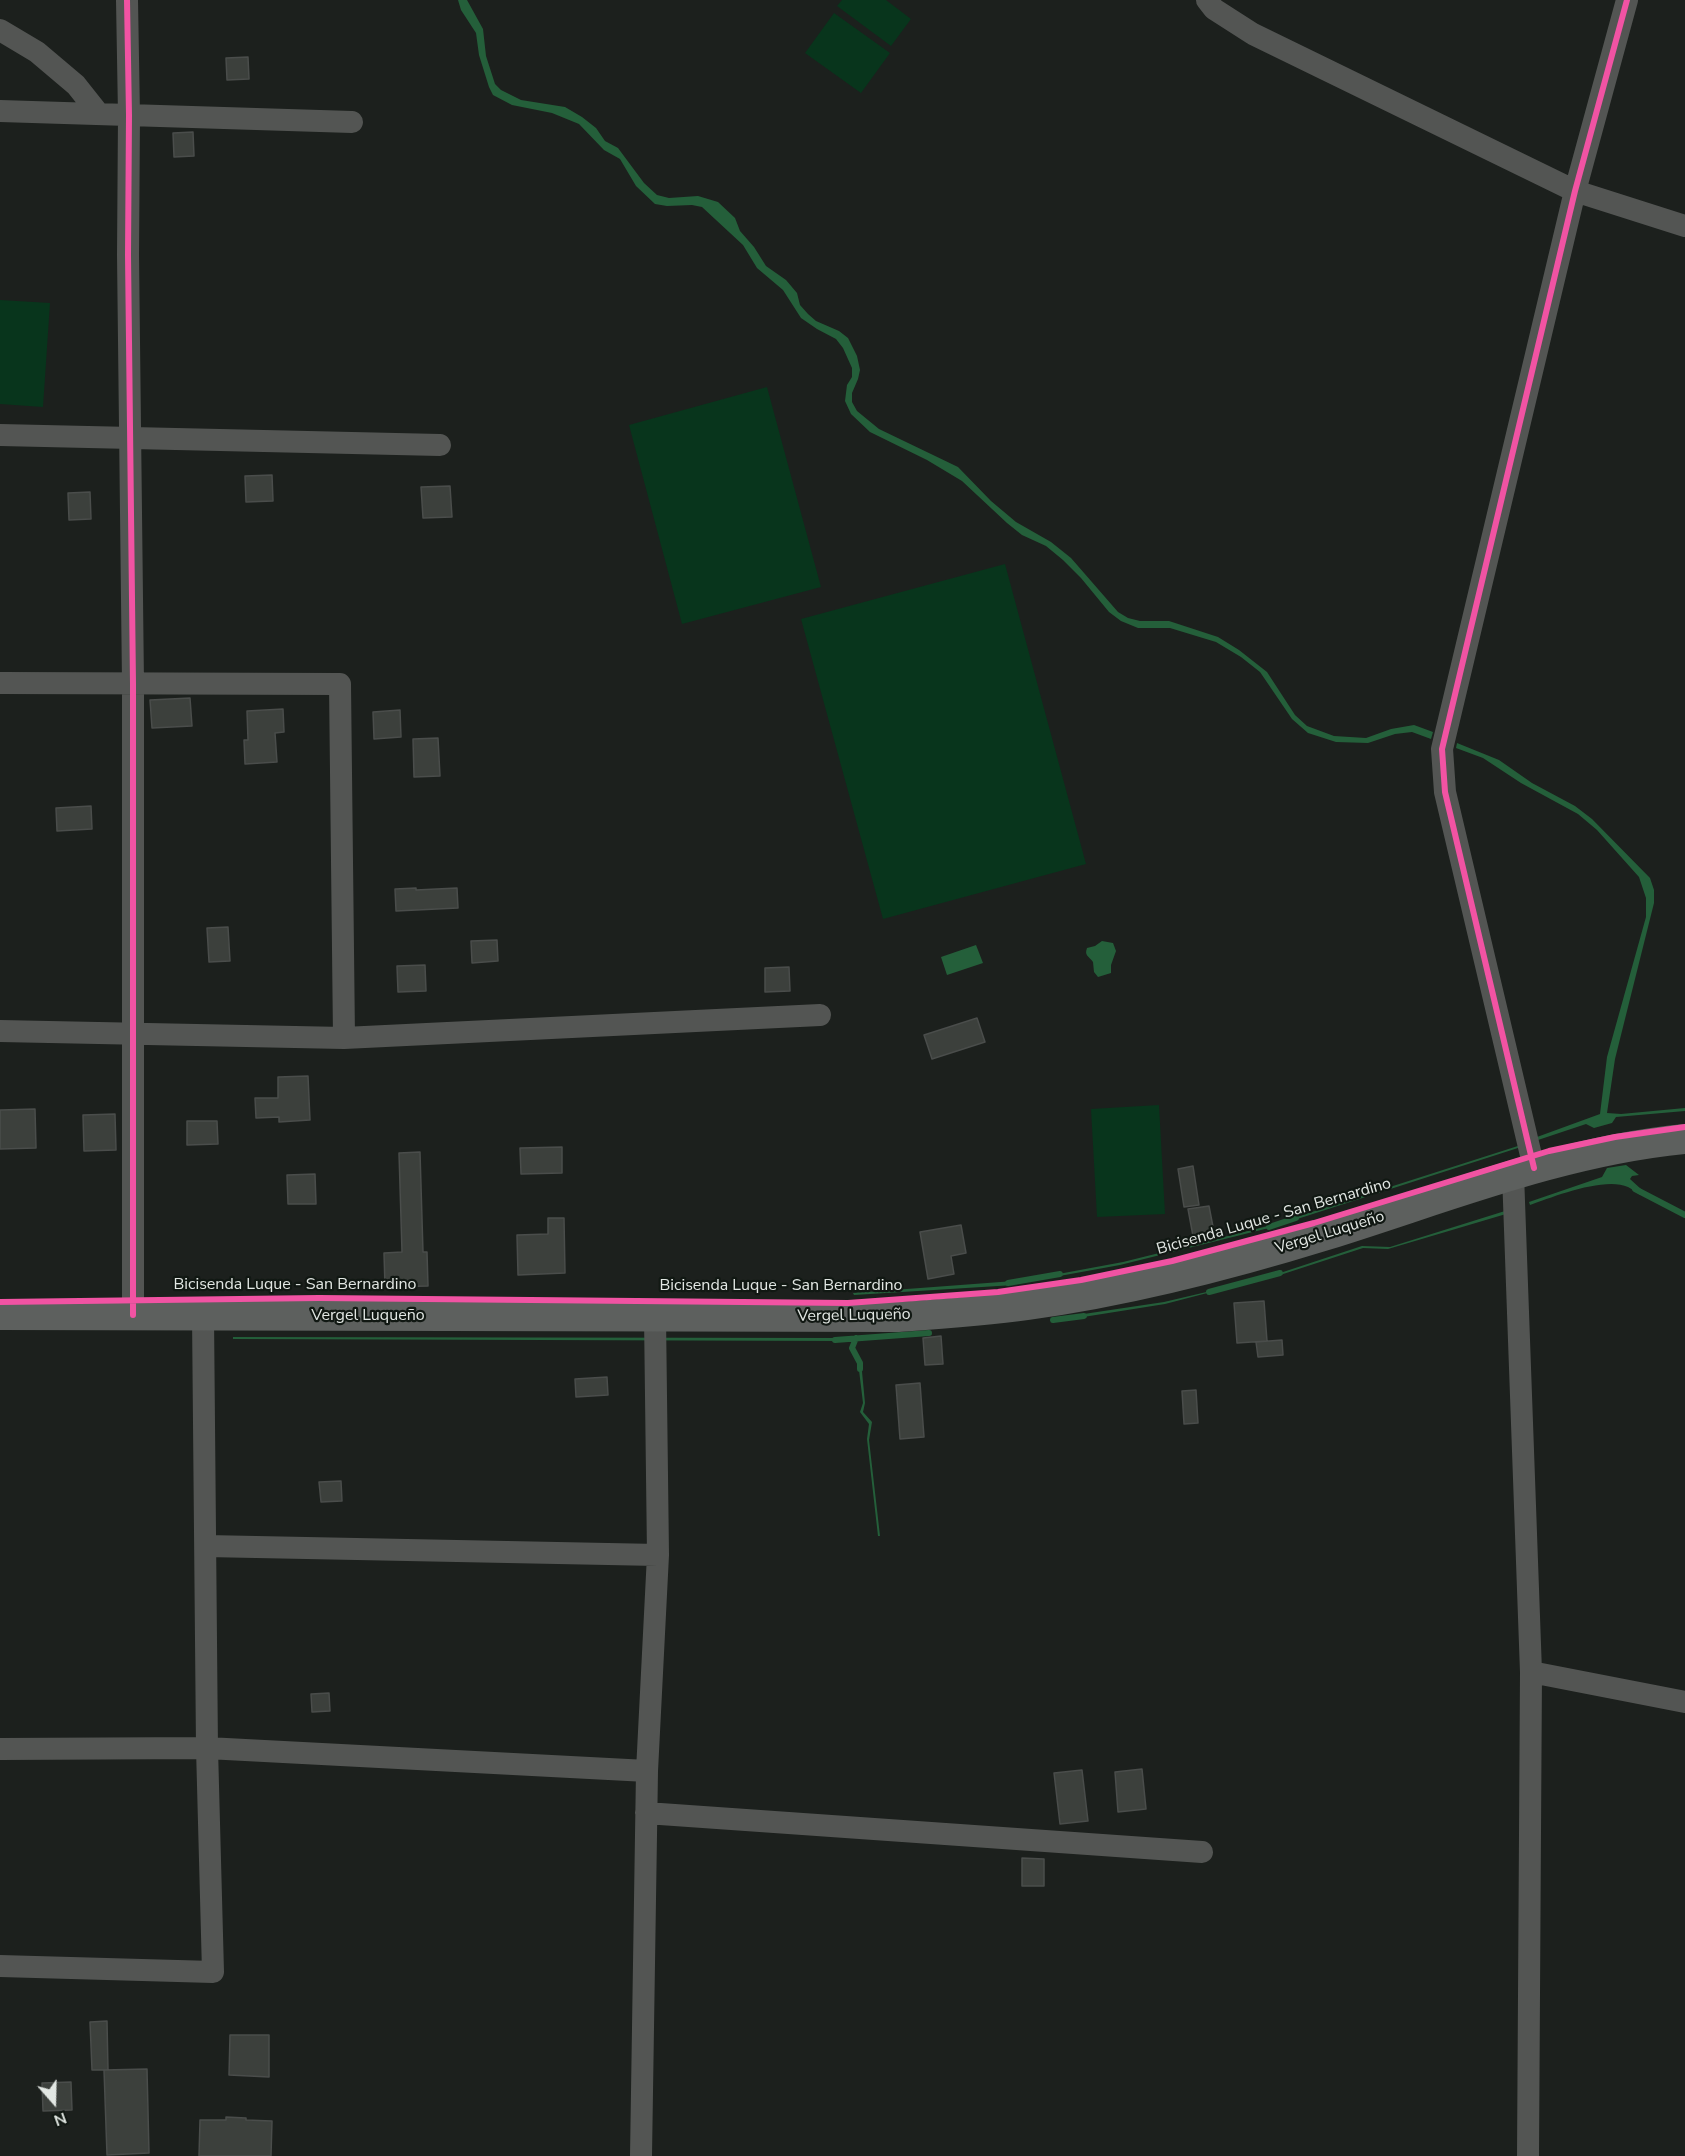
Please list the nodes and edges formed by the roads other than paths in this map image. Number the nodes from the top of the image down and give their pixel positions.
1 (127, 0) edge
2 (1207, 0) edge
3 (1627, 0) edge
4 (0, 30) edge
5 (0, 111) edge
6 (99, 114) junction
7 (129, 115) junction
8 (352, 122) dead end
9 (1575, 192) junction
10 (1685, 226) edge
11 (0, 435) edge
12 (131, 438) junction
13 (440, 445) dead end
14 (0, 683) edge
15 (132, 684) junction
16 (820, 1015) dead end
17 (0, 1031) edge
18 (132, 1033) junction
19 (344, 1038) junction
20 (1685, 1138) edge
21 (1523, 1171) junction
22 (133, 1315) junction
23 (203, 1315) junction
24 (0, 1316) edge
25 (655, 1332) junction
26 (206, 1546) junction
27 (658, 1555) junction
28 (1531, 1672) junction
29 (1685, 1702) edge
30 (207, 1748) junction
31 (0, 1749) edge
32 (647, 1771) junction
33 (646, 1813) junction
34 (1202, 1852) dead end
35 (0, 1966) edge
36 (642, 2156) edge
37 (1528, 2156) edge

1 - 7 street
2 - 9 street
3 - 9 street
4 - 6 street
5 - 6 street
6 - 7 street
7 - 8 street
7 - 12 street
9 - 10 street
9 - 21 street
11 - 12 street
12 - 13 street
12 - 15 street
14 - 15 street
15 - 18 street
15 - 19 street
16 - 19 street
17 - 18 street
18 - 19 street
18 - 22 street
20 - 21 main road, Vergel Luqueño
21 - 25 main road, Vergel Luqueño
21 - 28 street
22 - 23 main road, Vergel Luqueño
22 - 24 main road, Vergel Luqueño
23 - 25 main road, Vergel Luqueño
23 - 26 street
25 - 27 street
26 - 27 street
26 - 30 street
27 - 32 street
28 - 29 street
28 - 37 street
30 - 31 street
30 - 32 street
30 - 35 street
32 - 33 street
33 - 34 street
33 - 36 street

